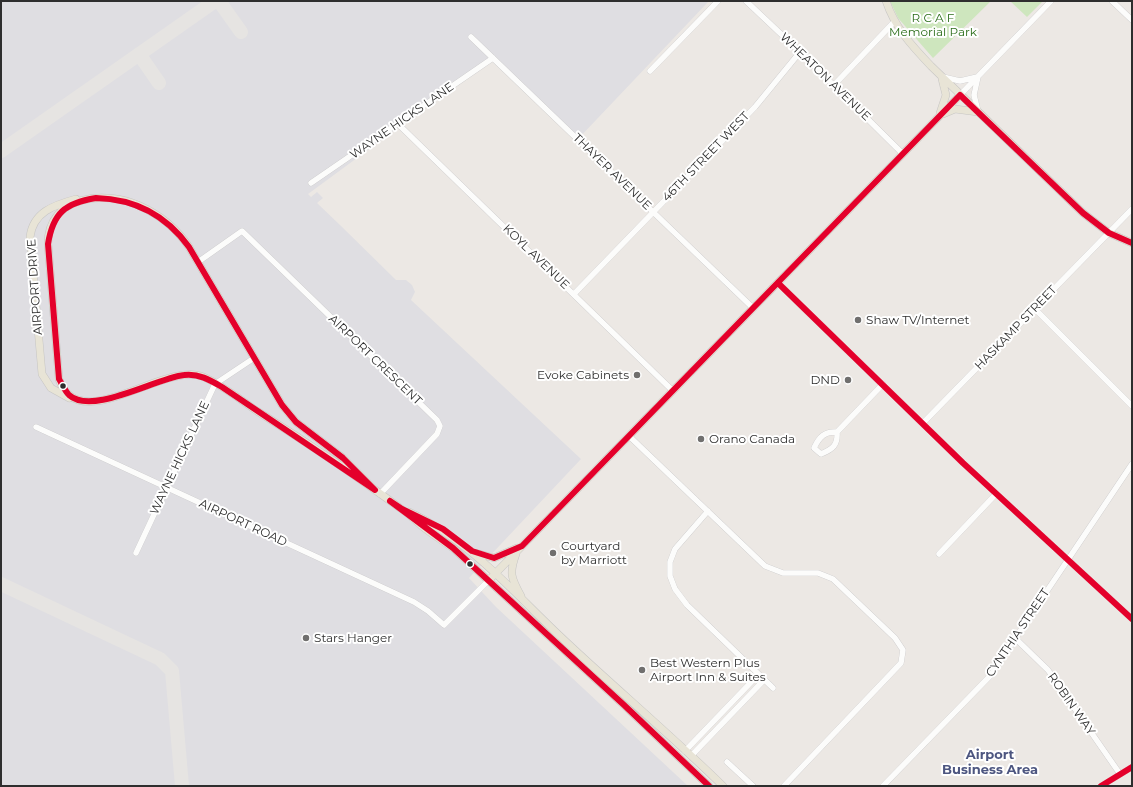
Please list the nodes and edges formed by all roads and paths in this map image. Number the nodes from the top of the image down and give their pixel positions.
1 (746, 1) edge
2 (886, 1) edge
3 (1051, 1) edge
4 (1112, 1) edge
5 (714, 2) edge
6 (1132, 20) edge
7 (894, 22) junction
8 (471, 37) dead end
9 (800, 52) junction
10 (493, 58) junction
11 (650, 71) dead end
12 (941, 76) junction
13 (978, 77) junction
14 (834, 85) junction
15 (960, 95) junction
16 (978, 112) junction
17 (939, 117) junction
18 (398, 124) junction
19 (903, 154) junction
20 (311, 183) dead end
21 (96, 198) junction
22 (1132, 209) edge
23 (653, 212) junction
24 (1109, 233) junction
25 (1132, 243) edge
26 (198, 262) junction
27 (778, 282) junction
28 (574, 294) junction
29 (753, 308) junction
30 (1034, 309) junction
31 (254, 358) junction
32 (215, 384) junction
33 (883, 384) junction
34 (673, 391) junction
35 (78, 400) junction
36 (1132, 406) edge
37 (923, 423) junction
38 (36, 427) dead end
39 (837, 432) junction
40 (629, 436) junction
41 (1132, 464) edge
42 (166, 487) junction
43 (378, 492) junction
44 (996, 494) junction
45 (402, 509) junction
46 (708, 511) junction
47 (520, 548) junction
48 (472, 551) junction
49 (136, 553) dead end
50 (939, 554) dead end
51 (1067, 560) junction
52 (495, 574) junction
53 (489, 580) junction
54 (525, 603) junction
55 (1132, 619) edge
56 (1016, 639) junction
57 (758, 675) junction
58 (764, 680) junction
59 (773, 688) dead end
60 (688, 753) junction
61 (727, 762) dead end
62 (1132, 767) edge
63 (1120, 774) junction
64 (708, 786) edge
65 (723, 786) edge
66 (753, 786) edge
67 (784, 786) edge
68 (883, 786) edge
69 (1102, 786) edge

1 - 9 street, WHEATON AVENUE
2 - 7 main road
3 - 13 street
4 - 6 street
5 - 11 street
7 - 12 main road
7 - 14 street
8 - 10 street, THAYER AVENUE
9 - 14 street, WHEATON AVENUE
9 - 23 street, 46TH STREET WEST
10 - 18 street, WAYNE HICKS LANE
10 - 23 street, THAYER AVENUE
12 - 13 street
12 - 15 main road
12 - 17 main road
13 - 15 street
13 - 16 street
14 - 19 street, WHEATON AVENUE
15 - 16 main road
15 - 17 main road
16 - 17 main road
16 - 24 main road
17 - 19 main road
18 - 20 street, WAYNE HICKS LANE
18 - 28 street, KOYL AVENUE
19 - 27 main road
21 - 26 main road, AIRPORT DRIVE
21 - 35 main road, AIRPORT DRIVE
21 - 35 main road, AIRPORT DRIVE
22 - 24 street, HASKAMP STREET
23 - 28 street, 46TH STREET WEST
23 - 29 street, THAYER AVENUE
24 - 25 main road
24 - 30 street, HASKAMP STREET
26 - 31 main road, AIRPORT DRIVE
26 - 43 street, AIRPORT CRESCENT
27 - 29 main road
27 - 33 street
28 - 34 street, KOYL AVENUE
29 - 34 main road
30 - 36 street
30 - 37 street, HASKAMP STREET
31 - 32 street
31 - 43 main road, AIRPORT DRIVE
32 - 35 main road, AIRPORT DRIVE
32 - 42 street, WAYNE HICKS LANE
32 - 43 main road, AIRPORT DRIVE
33 - 37 street
33 - 39 street
34 - 40 main road
37 - 44 street
38 - 42 street, AIRPORT ROAD
39 - 39 street
40 - 46 street
40 - 47 main road
41 - 51 street, CYNTHIA STREET
42 - 49 street, WAYNE HICKS LANE
42 - 53 street, AIRPORT ROAD
43 - 45 main road, AIRPORT DRIVE
44 - 50 street
44 - 51 street
45 - 48 main road, AIRPORT DRIVE
45 - 53 main road, AIRPORT DRIVE
46 - 57 street
46 - 67 street
47 - 48 main road
47 - 52 main road
47 - 54 main road
48 - 52 main road, AIRPORT DRIVE
51 - 55 street
51 - 56 street, CYNTHIA STREET
52 - 53 main road
52 - 54 main road, AIRPORT DRIVE
53 - 64 main road, AIRPORT DRIVE
54 - 60 main road, AIRPORT DRIVE
56 - 63 street, ROBIN WAY
56 - 68 street, CYNTHIA STREET
57 - 58 street
57 - 60 street
58 - 59 street
58 - 60 street
60 - 65 main road, AIRPORT DRIVE
61 - 66 street
62 - 63 street
63 - 69 street

